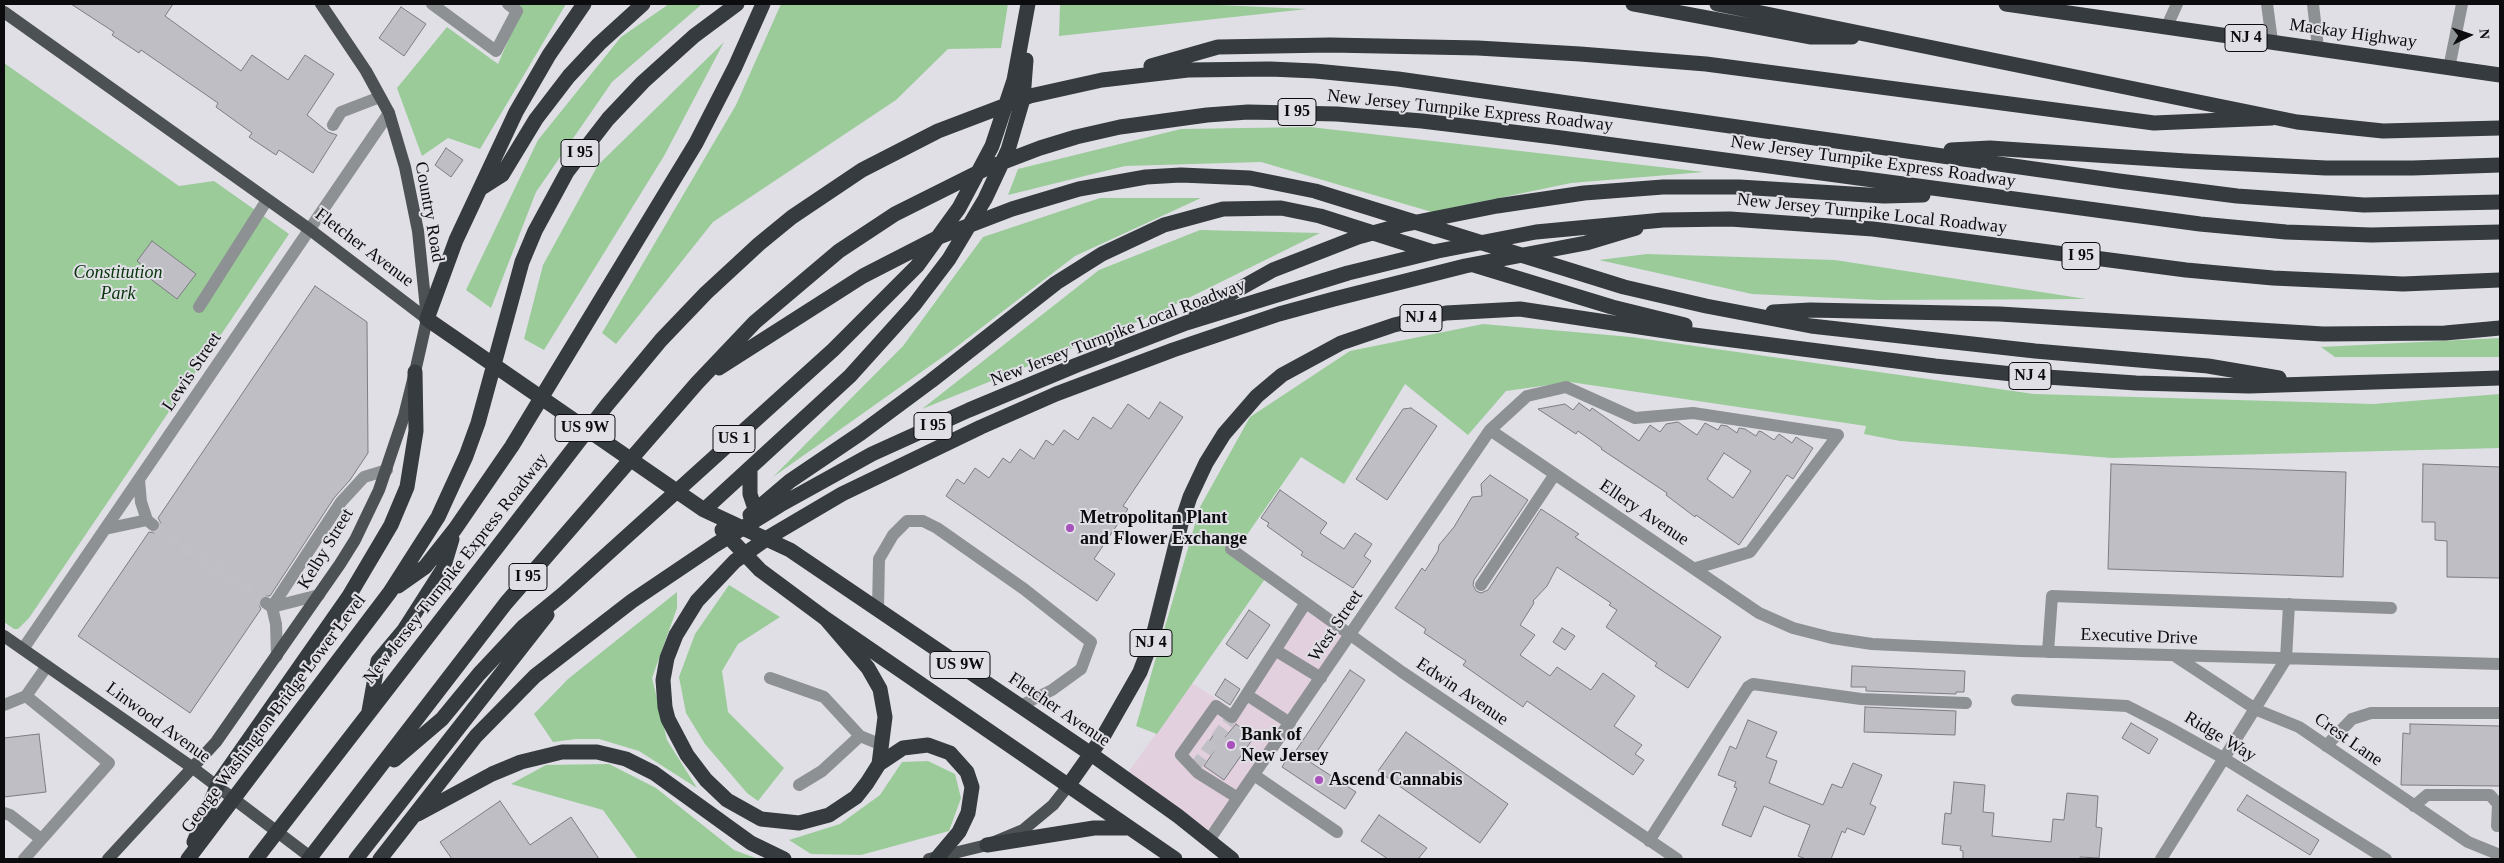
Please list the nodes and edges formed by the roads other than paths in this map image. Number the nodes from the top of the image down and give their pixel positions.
1 (321, 4) edge
2 (432, 4) edge
3 (508, 4) edge
4 (584, 4) edge
5 (643, 4) edge
6 (737, 4) edge
7 (763, 4) edge
8 (1028, 4) edge
9 (1633, 4) edge
10 (1718, 4) edge
11 (2006, 4) edge
12 (2177, 4) edge
13 (2267, 4) edge
14 (2313, 4) edge
15 (2462, 4) edge
16 (4, 12) edge
17 (2167, 26) junction
18 (1025, 28) junction
19 (1886, 37) junction
20 (2272, 41) junction
21 (2318, 48) junction
22 (2449, 68) junction
23 (2493, 74) edge
24 (1102, 80) junction
25 (380, 97) junction
26 (389, 113) junction
27 (2272, 118) junction
28 (333, 124) dead end
29 (2500, 128) edge
30 (1917, 152) junction
31 (2497, 165) edge
32 (479, 190) junction
33 (1973, 194) junction
34 (267, 200) junction
35 (2500, 202) edge
36 (1663, 220) junction
37 (309, 229) junction
38 (2500, 232) edge
39 (2500, 280) edge
40 (199, 308) dead end
41 (1748, 313) junction
42 (428, 319) junction
43 (2500, 328) edge
44 (1162, 332) junction
45 (1746, 342) junction
46 (415, 372) junction
47 (2500, 378) edge
48 (697, 383) junction
49 (2316, 384) junction
50 (1490, 430) junction
51 (750, 468) junction
52 (387, 470) junction
53 (1555, 474) junction
54 (139, 480) junction
55 (704, 510) junction
56 (755, 511) junction
57 (105, 529) junction
58 (455, 529) junction
59 (767, 539) junction
60 (715, 545) junction
61 (1231, 549) dead end
62 (1696, 568) junction
63 (1481, 586) dead end
64 (390, 592) junction
65 (563, 594) junction
66 (320, 596) junction
67 (1305, 604) junction
68 (2288, 604) junction
69 (269, 605) junction
70 (2391, 608) dead end
71 (878, 609) junction
72 (826, 619) junction
73 (1779, 622) joint
74 (1351, 635) junction
75 (4, 636) edge
76 (23, 649) junction
77 (1275, 650) junction
78 (2048, 652) junction
79 (277, 656) junction
80 (2176, 656) junction
81 (2286, 659) junction
82 (2500, 664) edge
83 (47, 666) junction
84 (770, 678) dead end
85 (1321, 678) junction
86 (1246, 695) junction
87 (26, 696) junction
88 (2017, 700) dead end
89 (6, 702) edge
90 (1966, 703) dead end
91 (1020, 706) junction
92 (2257, 710) junction
93 (369, 712) junction
94 (2500, 713) edge
95 (1290, 723) junction
96 (860, 736) junction
97 (882, 745) junction
98 (2326, 746) junction
99 (1091, 754) junction
100 (2225, 759) junction
101 (879, 764) junction
102 (193, 768) junction
103 (1254, 775) junction
104 (370, 780) junction
105 (799, 785) dead end
106 (1068, 786) junction
107 (1238, 798) junction
108 (2414, 806) junction
109 (4, 813) edge
110 (413, 817) junction
111 (2498, 826) dead end
112 (1130, 828) junction
113 (1337, 832) dead end
114 (41, 840) junction
115 (1209, 840) junction
116 (1649, 841) junction
117 (987, 845) junction
118 (2500, 855) edge
119 (933, 858) edge
120 (24, 859) edge
121 (108, 859) edge
122 (187, 859) edge
123 (256, 859) edge
124 (309, 859) edge
125 (313, 859) edge
126 (356, 859) edge
127 (380, 859) edge
128 (784, 859) edge
129 (1175, 859) edge
130 (1232, 859) edge
131 (1677, 859) edge
132 (2161, 859) edge
133 (2386, 859) edge

1 - 25 main road, Country Road
2 - 3 street
4 - 32 highway
5 - 32 highway
6 - 64 highway, I 95
7 - 58 highway
8 - 18 highway, US 1
9 - 19 highway
10 - 19 highway
11 - 17 highway, Mackay Highway / NJ 4
12 - 17 street
13 - 20 street
14 - 21 street
15 - 22 street
16 - 34 main road, Fletcher Avenue
17 - 20 highway, Mackay Highway / NJ 4
18 - 51 highway
18 - 65 highway, US 1
19 - 27 highway
20 - 21 highway, Mackay Highway / NJ 4
21 - 22 highway, Mackay Highway / NJ 4
22 - 23 highway, Mackay Highway / NJ 4
24 - 27 highway
24 - 30 highway, New Jersey Turnpike Express Roadway / I 95
24 - 93 highway, New Jersey Turnpike Express Roadway / I 95
25 - 26 main road, Country Road
25 - 28 street
26 - 37 street, Lewis Street
26 - 42 main road, Country Road
27 - 29 highway
30 - 31 highway
30 - 35 highway, New Jersey Turnpike Express Roadway / I 95
32 - 42 highway
33 - 38 highway, New Jersey Turnpike Express Roadway / I 95
33 - 44 highway
33 - 48 highway, New Jersey Turnpike Express Roadway / I 95
34 - 37 main road, Fletcher Avenue
34 - 40 street
36 - 39 highway, New Jersey Turnpike Local Roadway / I 95
36 - 44 highway, New Jersey Turnpike Local Roadway / I 95
36 - 101 highway
37 - 42 main road, Fletcher Avenue
37 - 54 street, Lewis Street
41 - 43 highway
41 - 48 highway
41 - 49 highway
42 - 46 main road, Kelby Street
42 - 55 highway, Fletcher Avenue / US 9W
44 - 60 highway, New Jersey Turnpike Local Roadway / I 95
45 - 49 highway, NJ 4
45 - 56 highway
45 - 99 highway, NJ 4
46 - 52 main road, Kelby Street
46 - 122 highway
47 - 49 highway, NJ 4
48 - 104 highway, New Jersey Turnpike Express Roadway / I 95
50 - 53 street, Ellery Avenue
50 - 62 street, West Street
50 - 74 street, West Street
51 - 55 highway
51 - 56 highway
52 - 66 main road, Kelby Street
52 - 69 street
53 - 62 street, Ellery Avenue
53 - 63 street
54 - 57 street, Lewis Street
54 - 57 street
55 - 59 highway, Fletcher Avenue / US 9W
55 - 72 highway, Fletcher Avenue / US 9W
56 - 59 highway
56 - 60 highway
57 - 76 street, Lewis Street
58 - 64 highway
58 - 93 highway
59 - 71 highway, Fletcher Avenue / US 9W
60 - 110 highway, New Jersey Turnpike Local Roadway / I 95
61 - 67 street, Edwin Avenue
62 - 73 street, Ellery Avenue
64 - 122 highway, George Washington Bridge Lower Level / I 95
65 - 104 highway, US 1
65 - 126 highway, US 1
66 - 69 street
66 - 79 main road, Kelby Street
67 - 74 street, Edwin Avenue
67 - 77 street
68 - 70 street
68 - 78 street
68 - 81 street
69 - 79 street
71 - 91 highway, Fletcher Avenue / US 9W
71 - 91 street
72 - 97 highway
72 - 106 highway, Fletcher Avenue / US 9W
73 - 78 street, Executive Drive
74 - 85 street, West Street
74 - 116 street, Edwin Avenue
75 - 76 main road, Linwood Avenue
76 - 83 main road, Linwood Avenue
77 - 85 street
77 - 86 street
78 - 80 street, Executive Drive
79 - 102 main road, Kelby Street
80 - 81 street, Executive Drive
80 - 92 street, Crest Lane
81 - 82 street, Executive Drive
81 - 92 street
83 - 87 street
83 - 102 main road, Linwood Avenue
84 - 96 street
85 - 95 street, West Street
86 - 95 street
86 - 107 street
87 - 89 street
87 - 114 street
88 - 100 street, Ridge Way
90 - 116 street
91 - 99 highway, Fletcher Avenue / US 9W
92 - 98 street, Crest Lane
92 - 100 street
93 - 123 highway, I 95
94 - 98 street
95 - 103 street, West Street
96 - 97 street
96 - 105 street
97 - 101 highway
98 - 108 street, Crest Lane
99 - 106 highway, NJ 4
99 - 115 highway, Fletcher Avenue / US 9W
100 - 132 street
100 - 133 street, Ridge Way
101 - 119 highway
102 - 121 main road, Kelby Street
102 - 125 main road, Linwood Avenue
103 - 107 street, West Street
103 - 113 street
104 - 124 highway, I 95
106 - 112 highway, Fletcher Avenue / US 9W
106 - 117 main road
107 - 115 street, West Street
108 - 111 street
108 - 118 street, Crest Lane
109 - 114 street
110 - 127 highway, New Jersey Turnpike Local Roadway / I 95
110 - 128 highway
112 - 117 highway
112 - 129 highway, Fletcher Avenue / US 9W
114 - 120 street
115 - 130 highway, Fletcher Avenue / US 9W
116 - 131 street, Edwin Avenue
117 - 119 main road

